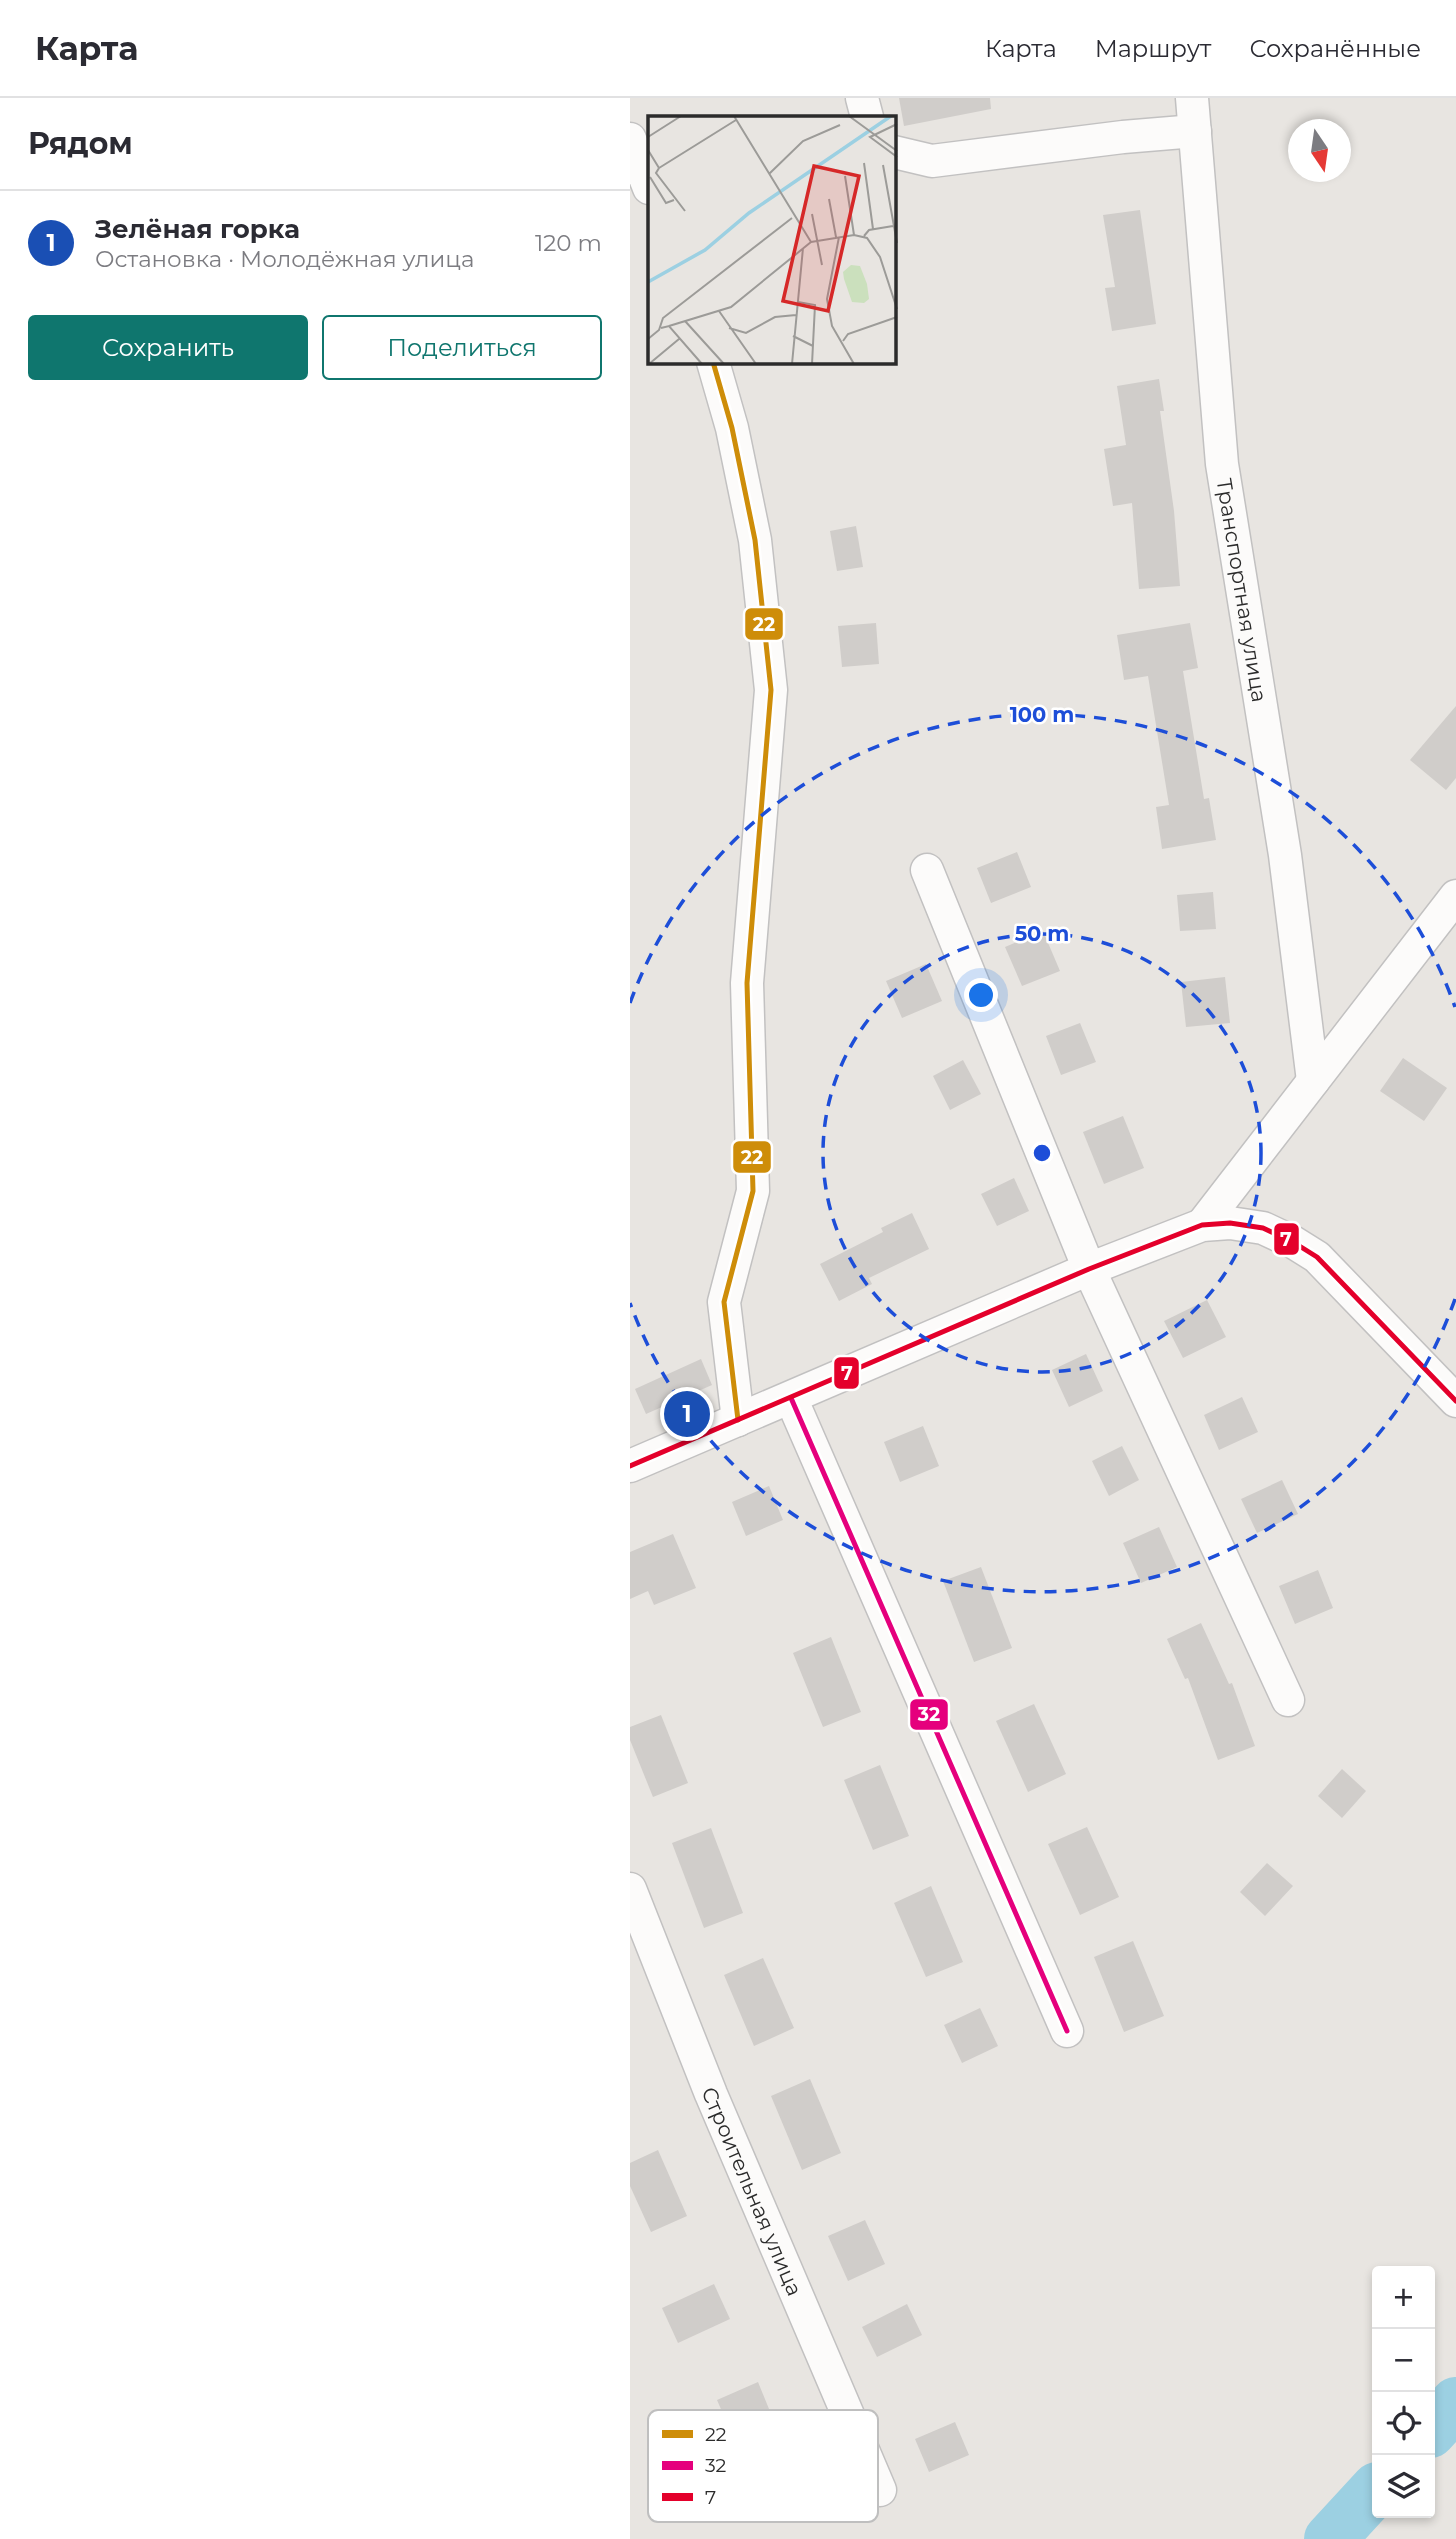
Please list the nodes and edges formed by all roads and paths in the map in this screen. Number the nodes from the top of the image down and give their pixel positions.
1 (862, 98) edge
2 (1192, 98) edge
3 (867, 116) edge
4 (1195, 131) junction
5 (630, 139) edge
6 (896, 152) edge
7 (648, 185) edge
8 (714, 364) edge
9 (927, 870) dead end
10 (1456, 896) edge
11 (1313, 1081) junction
12 (1202, 1225) junction
13 (1089, 1269) junction
14 (791, 1398) junction
15 (1456, 1401) edge
16 (737, 1420) junction
17 (630, 1466) edge
18 (1288, 1700) dead end
19 (630, 1889) edge
20 (1067, 2031) dead end
21 (846, 2410) edge
22 (878, 2485) edge
23 (880, 2490) dead end

1 - 3 street
2 - 4 street, Транспортная улица
4 - 6 street
4 - 11 street, Транспортная улица
5 - 7 street
8 - 16 street
9 - 13 street
10 - 11 street
11 - 12 street
12 - 13 street
12 - 15 street
13 - 14 street
13 - 18 street
14 - 16 street
14 - 20 street
16 - 17 street
19 - 21 street, Строительная улица
22 - 23 street, Строительная улица

